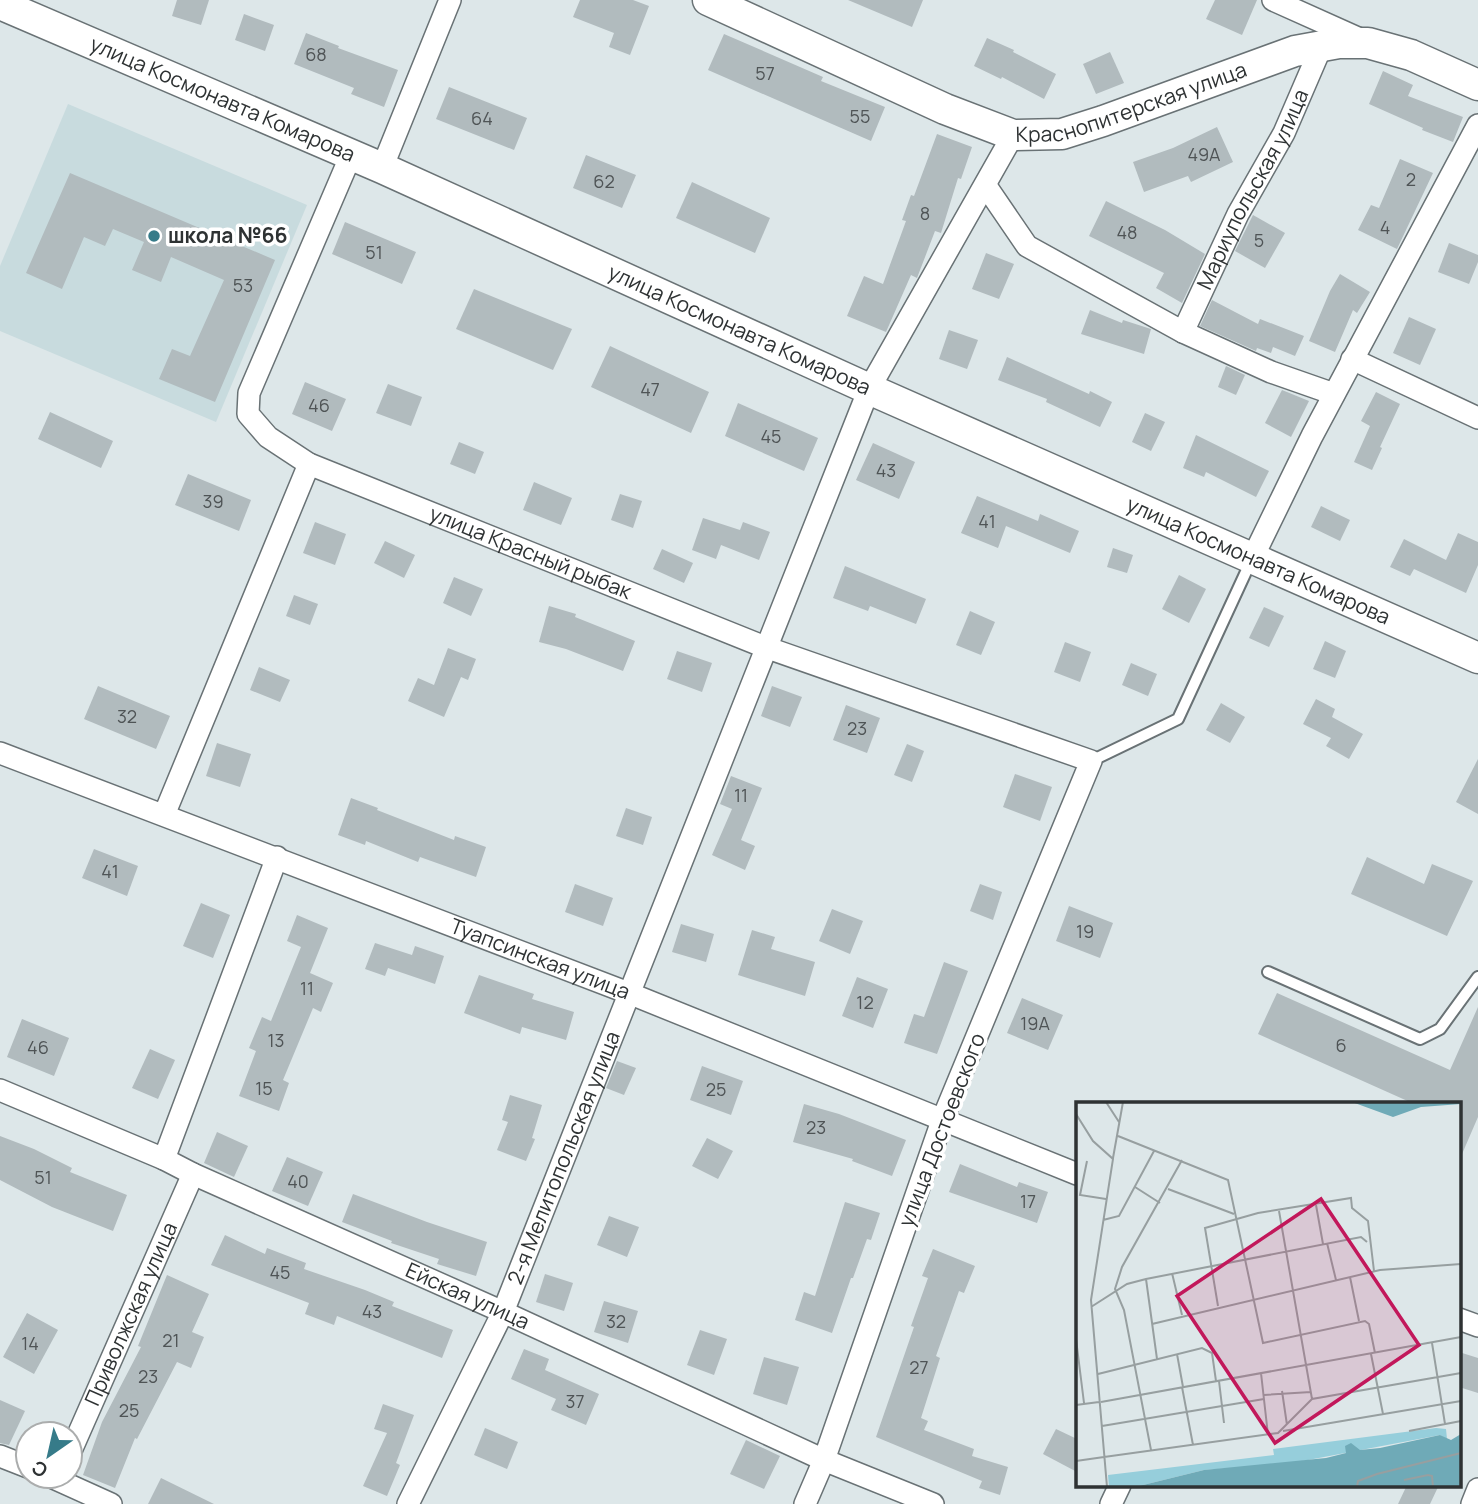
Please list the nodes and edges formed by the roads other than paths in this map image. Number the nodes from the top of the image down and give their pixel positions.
1 (450, 0) edge
2 (708, 0) edge
3 (1273, 0) edge
4 (0, 4) edge
5 (1368, 43) junction
6 (1322, 45) junction
7 (1478, 85) edge
8 (1478, 125) edge
9 (1013, 135) junction
10 (351, 155) junction
11 (382, 168) junction
12 (986, 186) junction
13 (1183, 332) junction
14 (1352, 359) junction
15 (869, 389) junction
16 (1334, 394) junction
17 (1478, 418) edge
18 (309, 464) junction
19 (1252, 559) junction
20 (765, 648) junction
21 (1478, 658) edge
22 (0, 753) edge
23 (1091, 761) junction
24 (164, 815) junction
25 (277, 857) junction
26 (1268, 972) dead end
27 (1478, 977) edge
28 (631, 994) junction
29 (0, 1090) edge
30 (943, 1118) junction
31 (164, 1159) junction
32 (193, 1174) junction
33 (1076, 1174) edge
34 (503, 1312) junction
35 (1460, 1319) edge
36 (1478, 1326) edge
37 (84, 1421) edge
38 (824, 1460) junction
39 (1120, 1486) edge
40 (1478, 1489) edge
41 (82, 1490) edge
42 (111, 1504) edge
43 (408, 1504) edge
44 (805, 1504) edge
45 (933, 1504) edge
46 (1111, 1504) edge
47 (1472, 1504) edge

1 - 11 street
2 - 9 main road, Краснопитерская улица
3 - 5 street
4 - 10 main road, улица Космонавта Комарова
5 - 6 main road, Краснопитерская улица
5 - 7 main road, Краснопитерская улица
6 - 9 main road, Краснопитерская улица
6 - 13 street, Мариупольская улица
8 - 14 street
9 - 12 street, 2-я Мелитопольская улица
10 - 11 main road, улица Космонавта Комарова
10 - 18 street, улица Красный рыбак
11 - 15 main road, улица Космонавта Комарова
12 - 13 street
12 - 15 street, 2-я Мелитопольская улица
13 - 16 street
14 - 16 street
14 - 17 street
15 - 19 main road, улица Космонавта Комарова
15 - 20 street, 2-я Мелитопольская улица
16 - 19 street
18 - 20 street, улица Красный рыбак
18 - 24 street
19 - 21 main road, улица Космонавта Комарова
19 - 23 lane
20 - 23 street, улица Красный рыбак
20 - 28 street, 2-я Мелитопольская улица
22 - 24 street, Туапсинская улица
23 - 30 street, улица Достоевского
24 - 25 street, Туапсинская улица
25 - 28 street, Туапсинская улица
25 - 31 street
26 - 27 lane
28 - 30 street, Туапсинская улица
28 - 34 street, 2-я Мелитопольская улица
29 - 31 street, Ейская улица
30 - 33 street, Туапсинская улица
30 - 38 street, улица Достоевского
31 - 32 street, Ейская улица
32 - 34 street, Ейская улица
32 - 37 street, Приволжская улица
34 - 38 street, Ейская улица
34 - 43 street, 2-я Мелитопольская улица
35 - 36 street
38 - 44 street, улица Достоевского
38 - 45 street, Ейская улица
39 - 46 street
40 - 47 street
41 - 42 street

